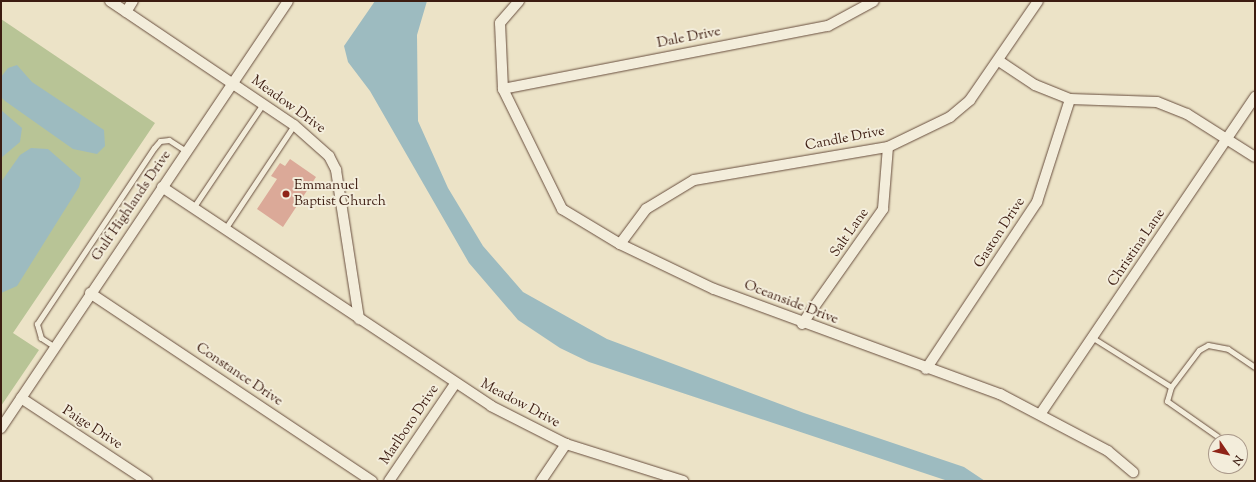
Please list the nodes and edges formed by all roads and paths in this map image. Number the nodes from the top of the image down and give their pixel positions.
1 (110, 1) edge
2 (133, 1) edge
3 (288, 1) edge
4 (519, 1) edge
5 (874, 1) edge
6 (1038, 1) edge
7 (126, 12) junction
8 (999, 61) junction
9 (233, 83) junction
10 (503, 89) junction
11 (1255, 97) edge
12 (1070, 99) junction
13 (263, 104) junction
14 (294, 125) junction
15 (1227, 139) junction
16 (888, 147) junction
17 (186, 151) junction
18 (1255, 157) edge
19 (162, 187) junction
20 (193, 208) junction
21 (225, 229) junction
22 (620, 244) junction
23 (90, 293) junction
24 (359, 319) junction
25 (802, 324) junction
26 (1093, 338) junction
27 (54, 347) junction
28 (1255, 367) edge
29 (926, 369) junction
30 (455, 384) junction
31 (1171, 388) junction
32 (21, 398) junction
33 (1041, 413) junction
34 (1, 428) edge
35 (1213, 434) edge
36 (566, 444) junction
37 (1133, 472) dead end
38 (147, 481) edge
39 (372, 481) edge
40 (389, 481) edge
41 (541, 481) edge
42 (683, 481) edge

1 - 7 street, Meadow Drive
2 - 7 street
3 - 9 street, Gulf Highlands Drive
4 - 10 street
5 - 10 street, Dale Drive
6 - 8 street, Candle Drive
7 - 9 street, Meadow Drive
8 - 12 street
8 - 16 street, Candle Drive
9 - 13 street, Meadow Drive
9 - 17 street, Gulf Highlands Drive
10 - 22 street, Oceanside Drive
11 - 15 street, Christina Lane
12 - 15 street
12 - 29 street, Gaston Drive
13 - 14 street, Meadow Drive
13 - 20 lane
14 - 21 lane
14 - 24 street, Meadow Drive
15 - 18 street
15 - 26 street, Christina Lane
16 - 22 street, Candle Drive
16 - 25 street, Salt Lane
17 - 19 street, Gulf Highlands Drive
17 - 27 lane
19 - 20 street, Meadow Drive
19 - 23 street, Gulf Highlands Drive
20 - 21 street, Meadow Drive
21 - 24 street, Meadow Drive
22 - 25 street, Oceanside Drive
23 - 27 street, Gulf Highlands Drive
23 - 39 street, Constance Drive
24 - 30 street, Meadow Drive
25 - 29 street, Oceanside Drive
26 - 31 lane
26 - 33 street, Christina Lane
27 - 32 street, Gulf Highlands Drive
28 - 31 lane
29 - 33 street, Oceanside Drive
30 - 36 street, Meadow Drive
30 - 40 street, Marlboro Drive
31 - 35 lane
32 - 34 street, Gulf Highlands Drive
32 - 38 street, Paige Drive
33 - 37 street, Oceanside Drive
36 - 41 street
36 - 42 street, Meadow Drive

